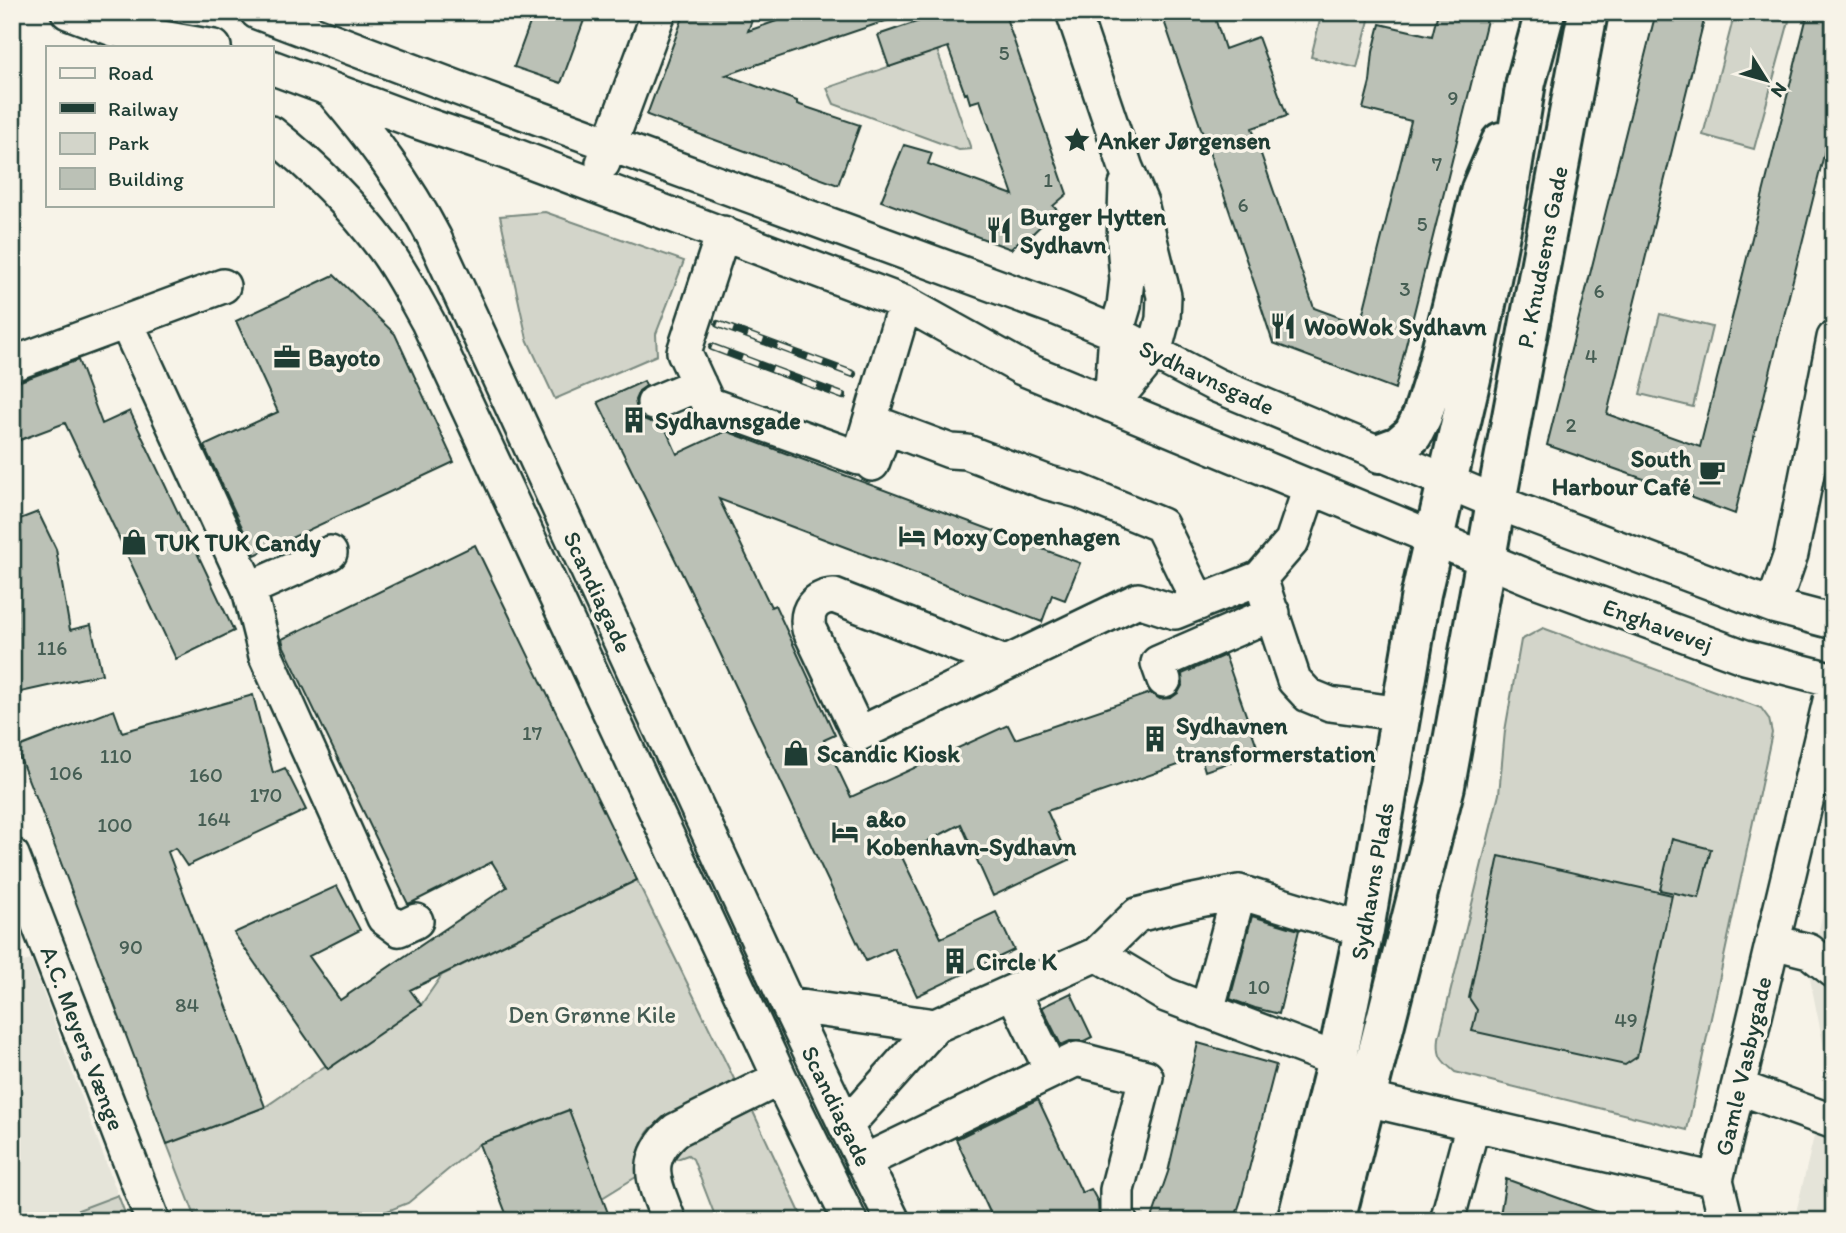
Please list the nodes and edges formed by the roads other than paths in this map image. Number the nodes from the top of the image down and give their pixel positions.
1 (68, 12) edge
2 (236, 12) edge
3 (257, 12) edge
4 (659, 12) edge
5 (1073, 12) edge
6 (1545, 12) edge
7 (1588, 12) edge
8 (129, 38) edge
9 (205, 46) edge
10 (273, 68) edge
11 (1526, 82) junction
12 (329, 88) junction
13 (273, 135) edge
14 (611, 143) junction
15 (1126, 168) junction
16 (595, 185) junction
17 (723, 233) junction
18 (223, 286) dead end
19 (905, 303) junction
20 (126, 321) junction
21 (1116, 333) junction
22 (1834, 338) edge
23 (1154, 353) junction
24 (12, 364) edge
25 (699, 384) junction
26 (654, 403) dead end
27 (1111, 405) junction
28 (1380, 453) junction
29 (862, 463) junction
30 (1447, 481) junction
31 (1310, 488) junction
32 (1496, 502) junction
33 (1433, 540) junction
34 (330, 553) dead end
35 (1486, 561) junction
36 (1260, 578) junction
37 (249, 589) junction
38 (1199, 603) junction
39 (1773, 606) junction
40 (1273, 613) junction
41 (1834, 622) edge
42 (1005, 663) junction
43 (1164, 680) dead end
44 (1834, 682) edge
45 (1402, 714) junction
46 (12, 855) edge
47 (1239, 892) junction
48 (416, 920) dead end
49 (1364, 930) junction
50 (1773, 942) junction
51 (1097, 954) junction
52 (1834, 971) edge
53 (1013, 992) junction
54 (788, 1005) junction
55 (1208, 1011) junction
56 (935, 1026) junction
57 (1337, 1060) junction
58 (1052, 1071) junction
59 (780, 1078) junction
60 (1738, 1087) junction
61 (1366, 1100) junction
62 (1834, 1122) edge
63 (1473, 1124) junction
64 (845, 1126) junction
65 (863, 1162) junction
66 (1716, 1180) junction
67 (153, 1221) edge
68 (669, 1221) edge
69 (850, 1221) edge
70 (893, 1221) edge
71 (1121, 1221) edge
72 (1297, 1221) edge
73 (1335, 1221) edge
74 (1447, 1221) edge
75 (1726, 1221) edge

1 - 8 street
2 - 12 street, Scandiagade
3 - 14 street, Sydhavnsgade
4 - 14 street
5 - 15 street
6 - 11 main road, P. Knudsens Gade
7 - 32 main road, P. Knudsens Gade
8 - 9 street
10 - 12 street
11 - 28 main road
11 - 30 main road, P. Knudsens Gade
12 - 16 street
12 - 54 street, Scandiagade
13 - 59 street, Scandiagade
14 - 16 street
14 - 21 street, Sydhavnsgade
15 - 21 street
15 - 23 street
16 - 17 street
17 - 19 street
17 - 25 street
18 - 20 street
19 - 27 street
19 - 29 street
20 - 24 street
20 - 37 street
21 - 23 street, Sydhavnsgade
21 - 27 street
22 - 39 street
23 - 27 street
23 - 28 street, Sydhavnsgade
25 - 26 street
25 - 29 street
27 - 31 street
28 - 30 street, Sydhavnsgade
29 - 38 street
30 - 32 street, Sydhavnsgade
30 - 33 main road, P. Knudsens Gade
31 - 33 street
31 - 36 street
32 - 35 main road, P. Knudsens Gade
32 - 39 street
33 - 35 street, Enghavevej
33 - 45 main road, Sydhavns Plads
34 - 37 street
35 - 44 street, Enghavevej
35 - 61 main road, Sydhavns Plads
36 - 38 street
36 - 40 street
37 - 48 street
38 - 42 street
39 - 41 street
40 - 43 street
40 - 45 street
42 - 42 street
44 - 50 street, Gamle Vasbygade
45 - 49 main road, Sydhavns Plads
46 - 67 street, A.C. Meyers Vænge
47 - 49 street
47 - 51 street
47 - 55 street
49 - 57 main road, Sydhavns Plads
50 - 52 street
50 - 60 street, Gamle Vasbygade
51 - 53 street
51 - 55 street
53 - 56 street
53 - 58 street
54 - 56 street
54 - 64 street, Scandiagade
55 - 57 street
56 - 64 street
57 - 72 main road, Sydhavns Plads
58 - 65 street
58 - 71 street
59 - 68 street
59 - 69 street, Scandiagade
60 - 62 street
60 - 66 street, Gamle Vasbygade
61 - 63 street, Gamle Vasbygade
61 - 73 main road, Sydhavns Plads
63 - 66 street, Gamle Vasbygade
63 - 74 street
64 - 65 street, Scandiagade
65 - 70 street, Scandiagade
66 - 75 street

